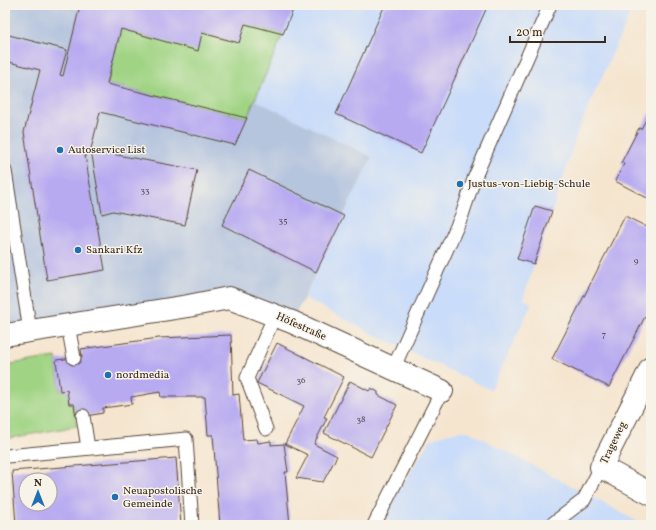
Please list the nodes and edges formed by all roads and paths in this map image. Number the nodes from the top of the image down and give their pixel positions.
1 (550, 5) edge
2 (5, 171) edge
3 (275, 315) junction
4 (68, 325) junction
5 (30, 331) junction
6 (5, 335) edge
7 (74, 358) dead end
8 (651, 368) edge
9 (393, 369) junction
10 (442, 391) joint
11 (83, 416) dead end
12 (266, 429) dead end
13 (88, 448) junction
14 (7, 456) dead end
15 (601, 467) junction
16 (651, 494) edge
17 (192, 525) edge
18 (374, 525) edge
19 (551, 525) edge

1 - 9 lane
2 - 5 lane
3 - 4 street, Höfestraße
3 - 9 street, Höfestraße
3 - 12 lane
4 - 5 street, Höfestraße
4 - 7 lane
5 - 6 street, Höfestraße
8 - 15 street, Trageweg
9 - 10 street, Höfestraße
10 - 18 lane, Höfestraße
11 - 13 lane
13 - 14 lane
13 - 17 lane
15 - 16 street, Trageweg
15 - 19 lane

